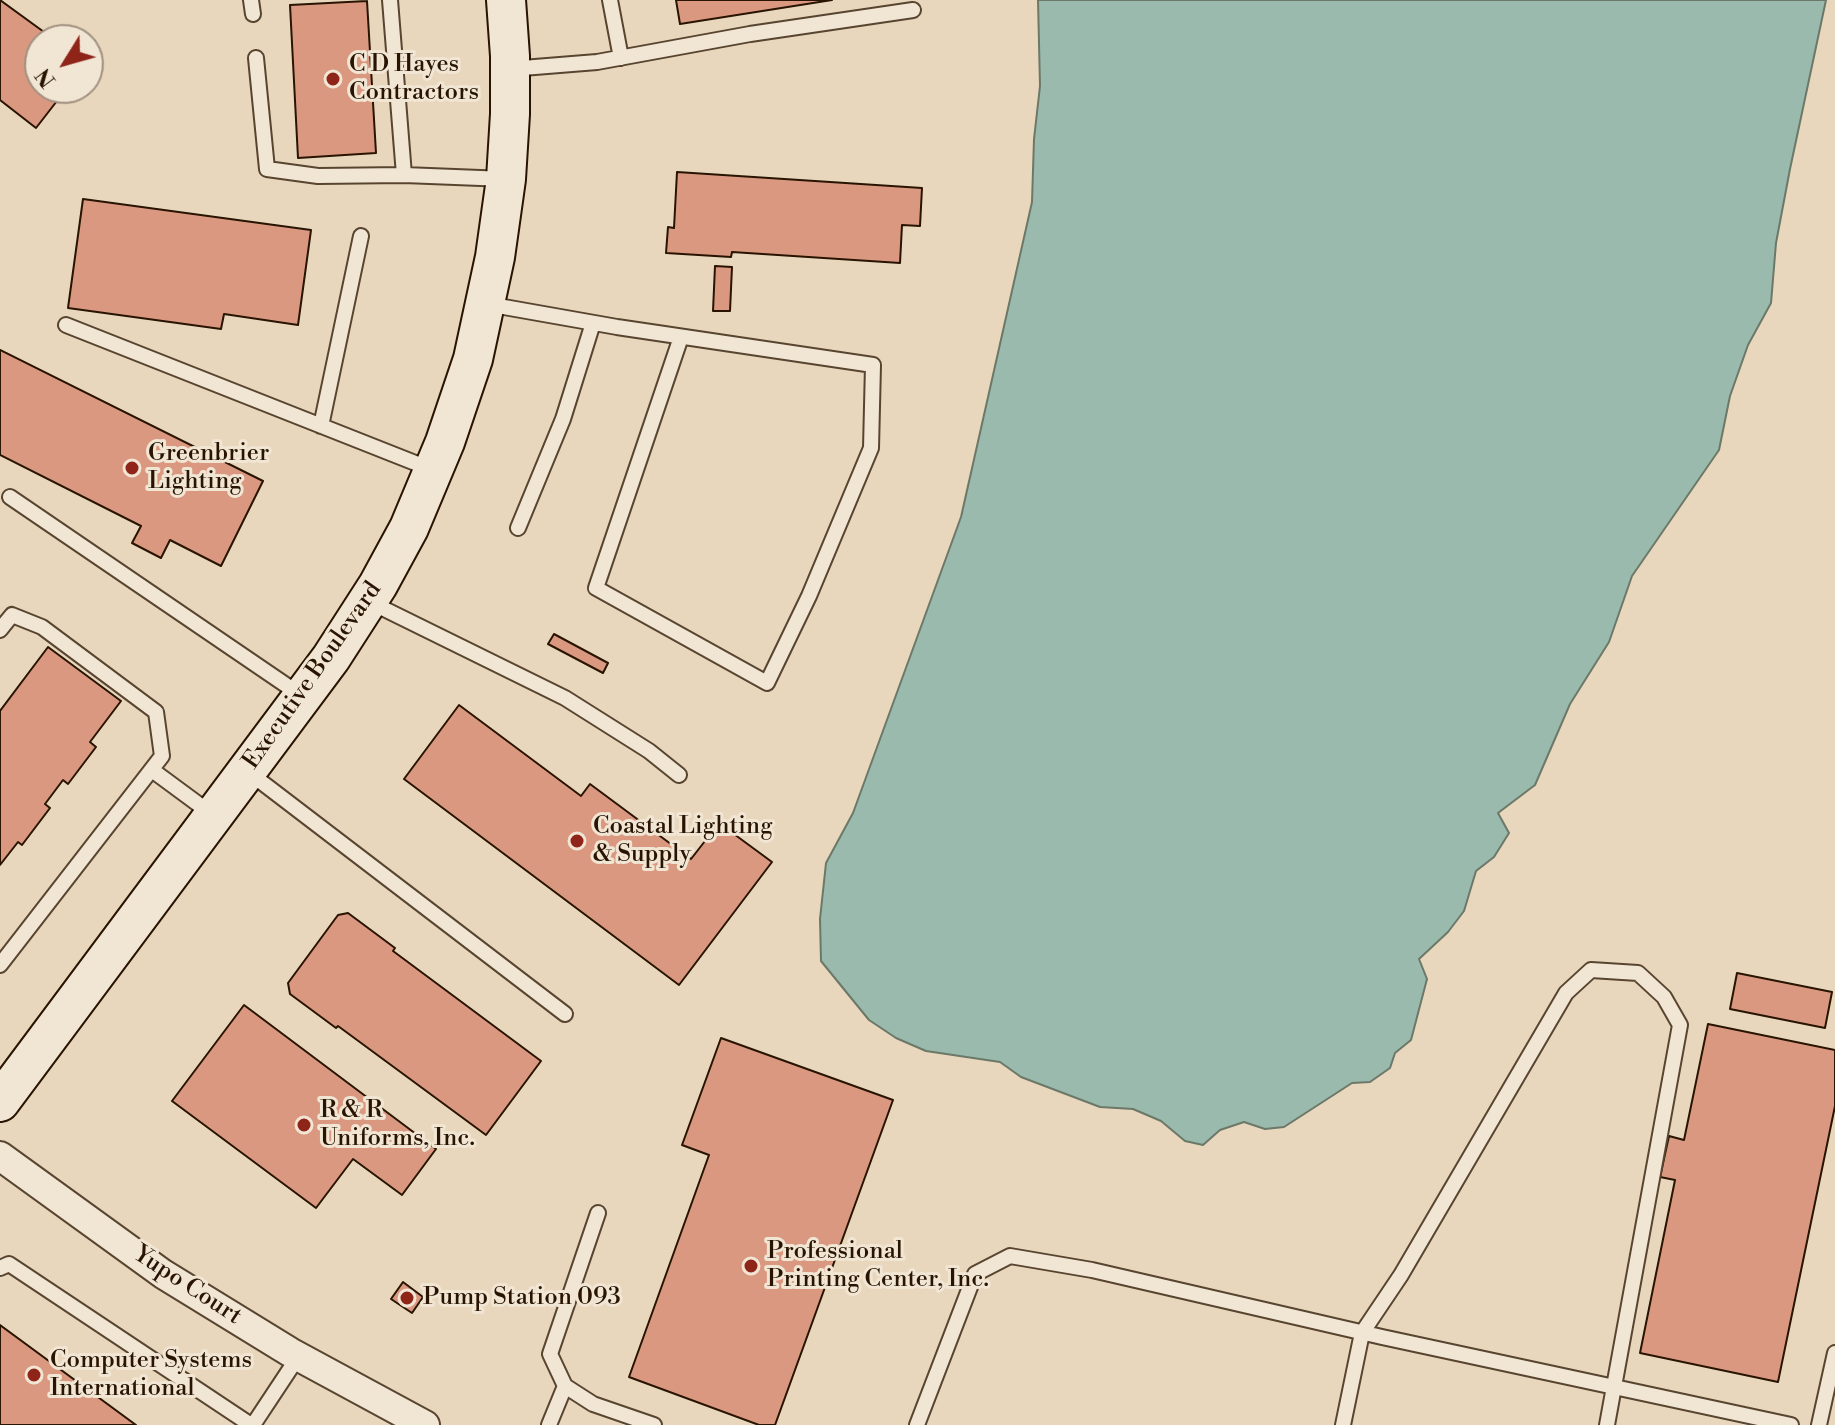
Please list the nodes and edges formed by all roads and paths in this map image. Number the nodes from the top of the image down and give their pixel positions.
1 (390, 0) edge
2 (506, 0) edge
3 (610, 0) edge
4 (913, 10) dead end
5 (256, 58) dead end
6 (621, 58) junction
7 (510, 69) junction
8 (404, 175) junction
9 (506, 179) junction
10 (361, 236) dead end
11 (485, 304) junction
12 (593, 323) junction
13 (66, 325) dead end
14 (681, 337) junction
15 (321, 426) junction
16 (433, 470) junction
17 (10, 497) dead end
18 (518, 528) dead end
19 (368, 601) junction
20 (0, 630) edge
21 (302, 696) junction
22 (152, 770) junction
23 (247, 771) junction
24 (679, 775) dead end
25 (213, 815) junction
26 (0, 965) edge
27 (565, 1014) dead end
28 (0, 1102) edge
29 (0, 1156) edge
30 (598, 1213) dead end
31 (0, 1268) edge
32 (1362, 1333) junction
33 (1835, 1353) edge
34 (298, 1357) junction
35 (565, 1386) junction
36 (1615, 1387) junction
37 (252, 1425) edge
38 (425, 1425) edge
39 (549, 1425) edge
40 (654, 1425) edge
41 (917, 1425) edge
42 (1343, 1425) edge
43 (1607, 1425) edge
44 (1791, 1425) edge
45 (1819, 1425) edge

1 - 8 lane
2 - 7 street, Executive Boulevard
3 - 6 lane
4 - 6 lane
5 - 8 lane
6 - 7 lane
7 - 9 street, Executive Boulevard
8 - 9 lane
9 - 11 street, Executive Boulevard
10 - 15 lane
11 - 12 lane
11 - 16 street, Executive Boulevard
12 - 14 lane
12 - 18 lane
13 - 15 lane
14 - 14 lane
15 - 16 lane
16 - 19 street, Executive Boulevard
17 - 21 lane
19 - 21 street, Executive Boulevard
19 - 24 lane
20 - 22 lane
21 - 23 street, Executive Boulevard
22 - 25 lane
22 - 26 lane
23 - 25 street, Executive Boulevard
23 - 27 lane
25 - 28 street, Executive Boulevard
29 - 34 street, Yupo Court
30 - 35 lane
31 - 37 lane
32 - 36 lane
32 - 36 lane
32 - 41 lane
32 - 42 lane
33 - 45 lane
34 - 37 lane
34 - 38 street, Yupo Court
35 - 39 lane
35 - 40 lane
36 - 43 lane
36 - 44 lane

